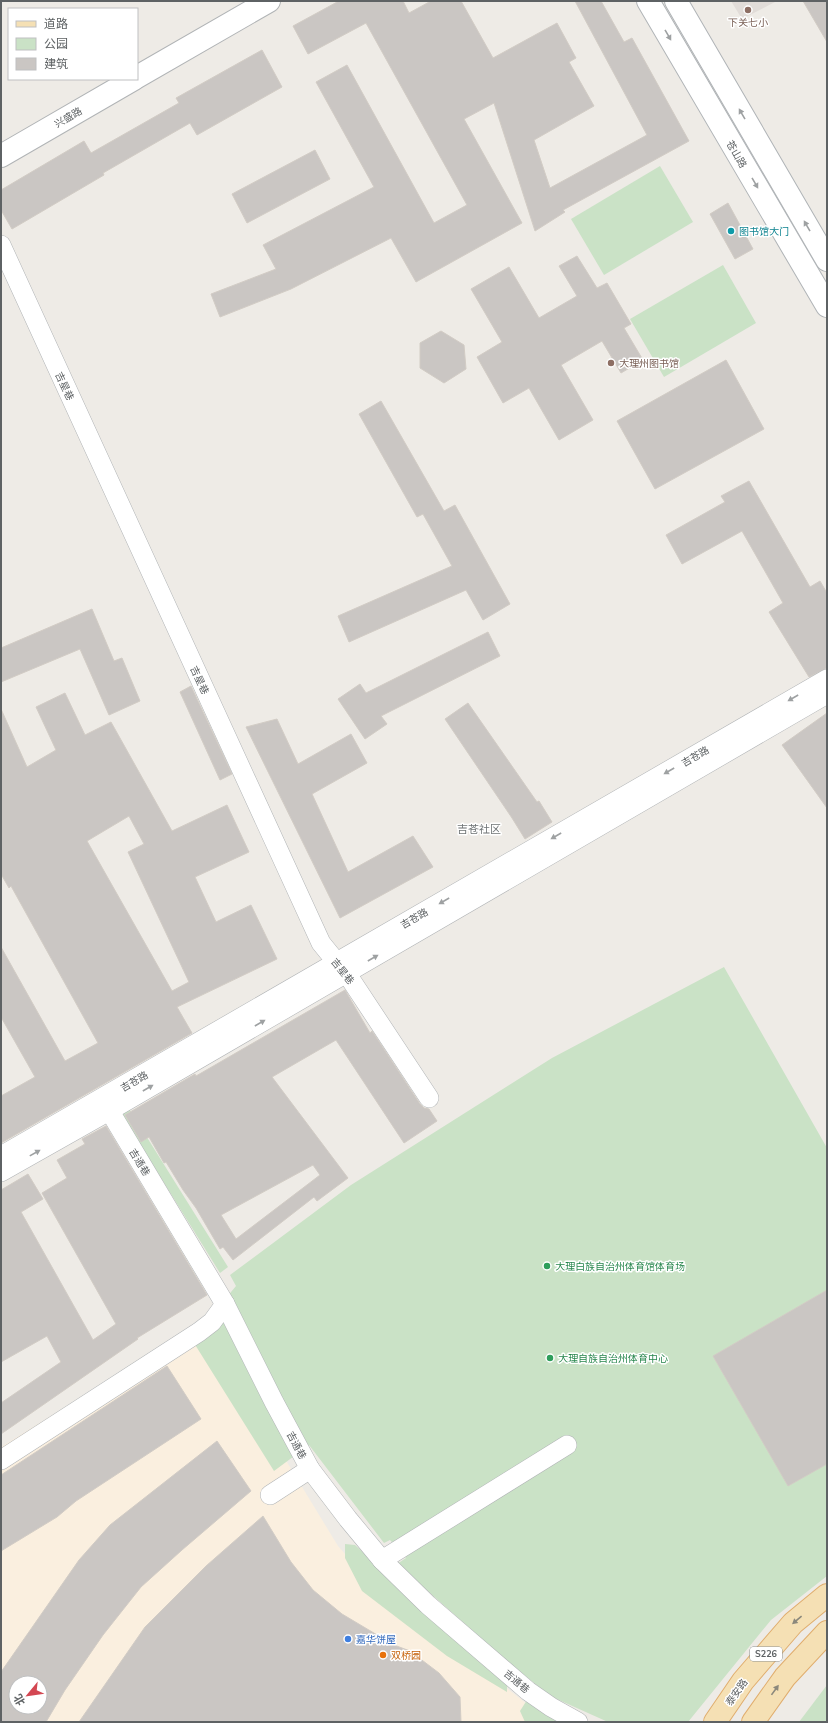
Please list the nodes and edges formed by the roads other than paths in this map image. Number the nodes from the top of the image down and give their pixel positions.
1 (269, 1) edge
2 (648, 1) edge
3 (676, 1) edge
4 (138, 76) edge
5 (132, 80) edge
6 (1, 156) edge
7 (1, 246) edge
8 (827, 260) edge
9 (827, 306) edge
10 (827, 679) edge
11 (827, 694) edge
12 (341, 969) junction
13 (429, 1098) dead end
14 (106, 1105) junction
15 (1, 1156) edge
16 (1, 1172) edge
17 (225, 1304) junction
18 (567, 1446) dead end
19 (1, 1460) edge
20 (310, 1469) junction
21 (270, 1495) dead end
22 (382, 1560) junction
23 (827, 1595) edge
24 (827, 1632) edge
25 (578, 1722) edge
26 (715, 1722) edge
27 (753, 1722) edge

1 - 4 main road
2 -> 9 main road, 苍山路
8 -> 3 main road
5 - 6 main road, 兴盛路
7 - 12 street, 吉星巷
10 -> 12 street, 吉苍路
12 -> 11 street, 吉苍路
12 - 13 street, 吉星巷
12 - 14 street, 吉苍路
14 - 15 street, 吉苍路
16 -> 14 street, 吉苍路
14 - 17 street, 吉通巷
17 - 19 street
17 - 20 street, 吉通巷
18 - 22 street
20 - 21 street
20 - 22 street, 吉通巷
22 - 25 street, 吉通巷
23 -> 26 main road, 泰安路 / S226
27 -> 24 main road, S226

